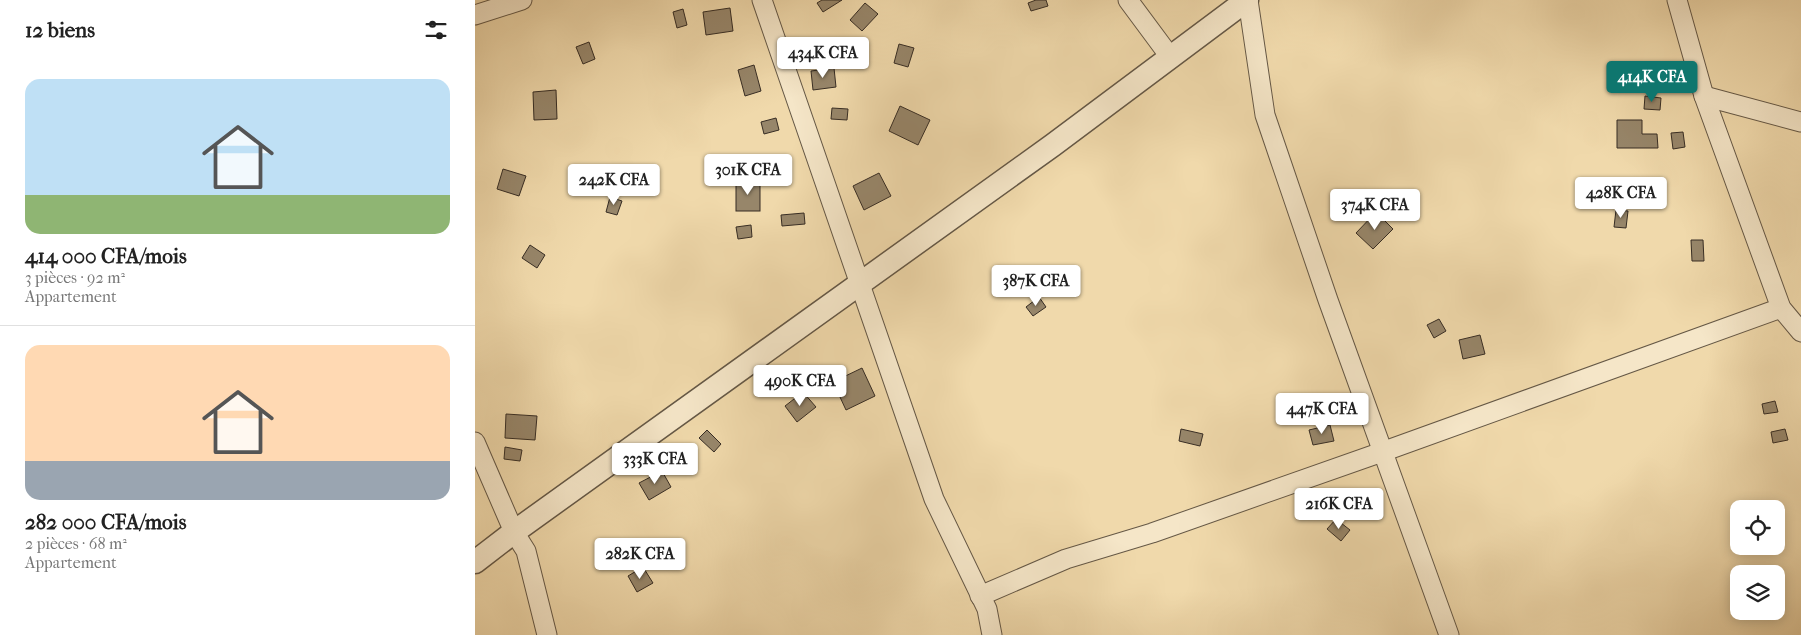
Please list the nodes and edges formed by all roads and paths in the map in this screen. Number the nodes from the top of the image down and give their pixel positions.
1 (522, 0) edge
2 (762, 0) edge
3 (1128, 0) edge
4 (1677, 0) edge
5 (1243, 1) edge
6 (475, 15) edge
7 (1171, 58) junction
8 (1704, 96) junction
9 (1801, 122) edge
10 (859, 284) junction
11 (1781, 308) junction
12 (1801, 332) edge
13 (475, 442) edge
14 (1382, 452) junction
15 (514, 532) junction
16 (475, 562) edge
17 (980, 596) junction
18 (547, 635) edge
19 (992, 635) edge
20 (1449, 635) edge

1 - 6 street
2 - 10 street
3 - 7 street
4 - 8 street
5 - 7 street
5 - 14 street
7 - 10 street
8 - 9 street
8 - 11 street
10 - 15 street
10 - 17 street
11 - 12 street
11 - 14 street
13 - 15 street
14 - 17 street
14 - 20 street
15 - 16 street
15 - 18 street
17 - 19 street

